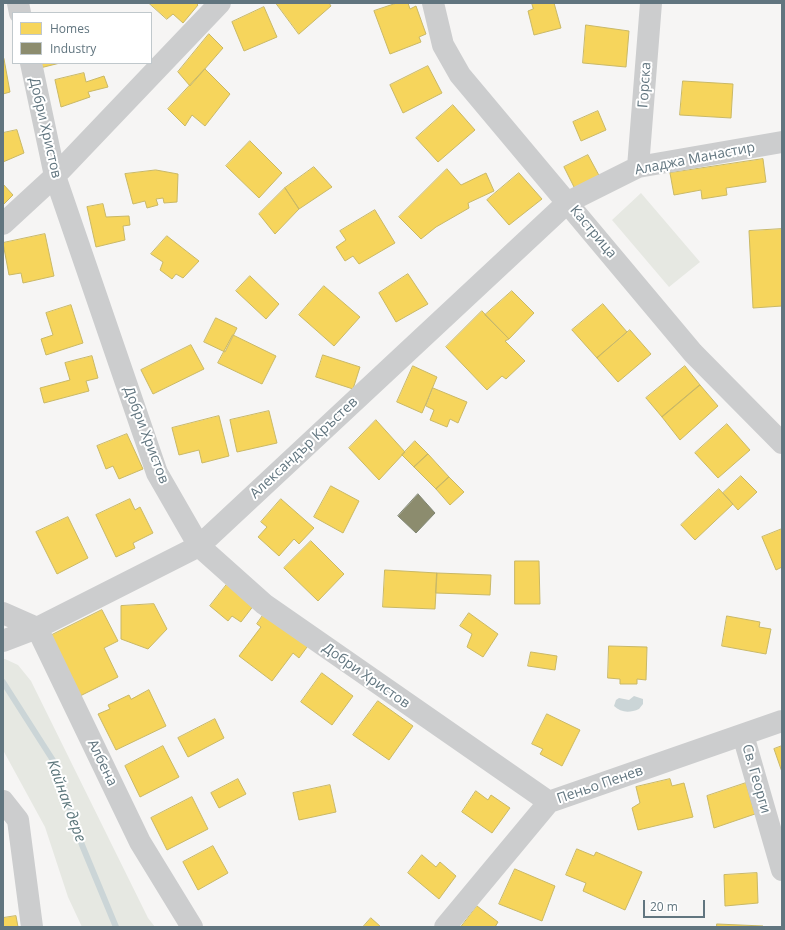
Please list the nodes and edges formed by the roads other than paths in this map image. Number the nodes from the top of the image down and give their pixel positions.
1 (220, 3) edge
2 (433, 3) edge
3 (651, 3) edge
4 (31, 64) edge
5 (782, 142) edge
6 (638, 167) junction
7 (55, 176) junction
8 (568, 202) junction
9 (3, 224) edge
10 (782, 443) edge
11 (199, 546) junction
12 (3, 613) edge
13 (37, 628) junction
14 (3, 640) edge
15 (782, 721) edge
16 (743, 735) junction
17 (3, 801) edge
18 (549, 802) junction
19 (782, 870) edge
20 (32, 927) edge
21 (192, 927) edge
22 (445, 927) edge

1 - 7 street
2 - 8 street, Кастрица
3 - 6 street, Горска
4 - 7 street, Добри Христов
5 - 6 street, Аладжа Манастир
6 - 8 street, Аладжа Манастир
7 - 9 street
7 - 11 street, Добри Христов
8 - 10 street, Кастрица
8 - 11 street, Александър Кръстев
11 - 13 street, Александър Кръстев
11 - 18 street, Добри Христов
12 - 13 street
13 - 14 street, Александър Кръстев
13 - 21 street, Албена
15 - 16 street, Пеньо Пенев
16 - 18 street, Пеньо Пенев
16 - 19 street, Св. Георги
17 - 20 street
18 - 22 street, Пеньо Пенев

